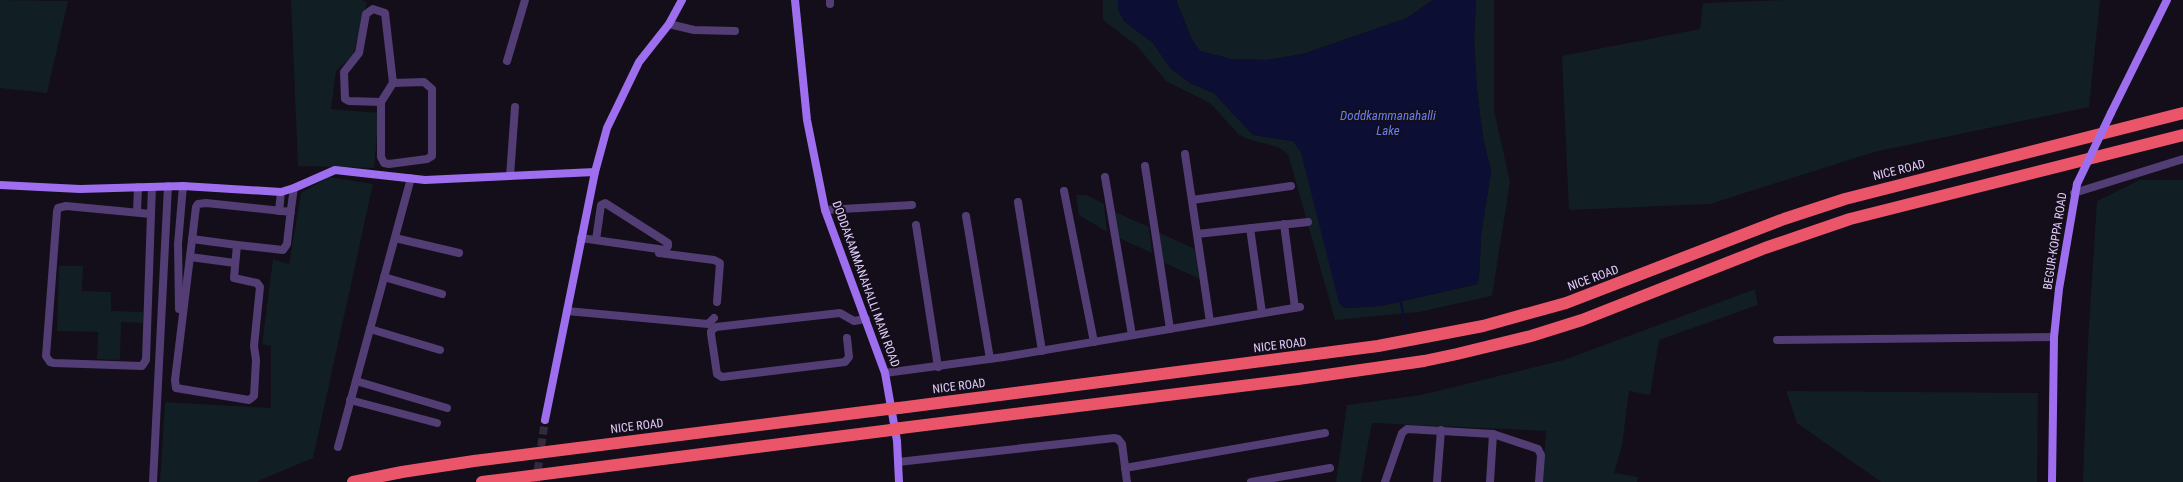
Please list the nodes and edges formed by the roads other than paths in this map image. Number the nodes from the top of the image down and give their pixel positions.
1 (526, 0) edge
2 (682, 0) edge
3 (795, 0) edge
4 (2167, 0) edge
5 (669, 24) junction
6 (735, 31) dead end
7 (507, 61) dead end
8 (394, 84) junction
9 (381, 102) junction
10 (515, 107) dead end
11 (2183, 113) edge
12 (2183, 135) edge
13 (1185, 154) dead end
14 (2183, 159) edge
15 (387, 163) junction
16 (1146, 166) dead end
17 (595, 172) junction
18 (385, 175) junction
19 (510, 176) junction
20 (1106, 177) dead end
21 (411, 178) junction
22 (0, 185) edge
23 (168, 186) junction
24 (183, 186) junction
25 (1291, 186) dead end
26 (138, 187) junction
27 (152, 187) junction
28 (294, 188) junction
29 (1064, 191) dead end
30 (281, 192) junction
31 (2074, 193) junction
32 (1192, 200) junction
33 (1018, 202) dead end
34 (912, 205) dead end
35 (825, 210) junction
36 (278, 211) junction
37 (137, 212) junction
38 (291, 212) junction
39 (151, 214) junction
40 (966, 216) dead end
41 (1308, 222) dead end
42 (1284, 224) junction
43 (916, 225) dead end
44 (1250, 228) junction
45 (1197, 234) junction
46 (394, 238) junction
47 (192, 239) junction
48 (596, 240) junction
49 (581, 241) junction
50 (237, 245) junction
51 (459, 253) dead end
52 (190, 257) junction
53 (235, 262) junction
54 (384, 278) junction
55 (442, 294) dead end
56 (716, 302) dead end
57 (567, 311) junction
58 (1262, 313) junction
59 (714, 318) dead end
60 (866, 319) junction
61 (1210, 322) junction
62 (370, 329) junction
63 (1170, 329) junction
64 (1132, 335) junction
65 (2054, 337) junction
66 (180, 338) junction
67 (847, 338) dead end
68 (1776, 340) dead end
69 (1094, 342) junction
70 (440, 350) dead end
71 (1042, 351) junction
72 (990, 359) junction
73 (938, 367) junction
74 (885, 373) junction
75 (356, 382) junction
76 (350, 400) junction
77 (447, 408) dead end
78 (545, 420) tunnel mouth
79 (437, 422) dead end
80 (1441, 430) junction
81 (1325, 433) dead end
82 (1493, 434) junction
83 (338, 447) dead end
84 (898, 462) junction
85 (1125, 468) junction
86 (1330, 468) dead end
87 (153, 482) edge
88 (353, 482) edge
89 (482, 482) edge
90 (899, 482) edge
91 (1127, 482) edge
92 (1251, 482) edge
93 (1385, 482) edge
94 (1437, 482) edge
95 (1490, 482) edge
96 (1539, 482) edge
97 (2052, 482) edge

1 - 7 street
2 - 5 street
3 - 35 street, DODDAKAMMANAHALLI MAIN ROAD
4 - 31 street, BEGUR-KOPPA ROAD, bridge
5 - 6 street
5 - 17 street
8 - 9 street
8 - 9 street
8 - 15 street
9 - 15 street
10 - 19 street
11 - 88 highway, NICE ROAD
12 - 89 highway
13 - 32 street
14 - 31 street
15 - 18 street
16 - 63 street
17 - 19 street
17 - 49 street
18 - 21 street
18 - 28 street
19 - 21 street
20 - 64 street
21 - 46 street
22 - 26 street
23 - 24 street
23 - 27 street
23 - 87 street
24 - 30 street
24 - 66 street
25 - 32 street
26 - 27 street
26 - 37 street
27 - 39 street
28 - 30 street
28 - 38 street
29 - 69 street
30 - 36 street
31 - 65 street, BEGUR-KOPPA ROAD
32 - 45 street
33 - 71 street
34 - 35 street
35 - 60 street, DODDAKAMMANAHALLI MAIN ROAD
36 - 38 street
36 - 47 street
37 - 39 street
37 - 39 street
38 - 50 street
40 - 72 street
41 - 42 street
42 - 44 street
42 - 58 street
43 - 73 street
44 - 45 street
44 - 58 street
45 - 61 street
46 - 51 street
46 - 54 street
47 - 50 street
47 - 52 street
48 - 48 street
48 - 49 street
49 - 56 street
49 - 57 street
50 - 53 street
52 - 53 street
52 - 66 street
53 - 66 street
54 - 55 street
54 - 62 street
57 - 59 street
57 - 78 street
58 - 61 street
60 - 67 street
60 - 74 street, DODDAKAMMANAHALLI MAIN ROAD
61 - 63 street
62 - 70 street
62 - 75 street
63 - 64 street
64 - 69 street
65 - 68 street
65 - 97 street, BEGUR-KOPPA ROAD
69 - 71 street
71 - 72 street
72 - 73 street
73 - 74 street
74 - 84 street, DODDAKAMMANAHALLI MAIN ROAD
75 - 76 street
75 - 77 street
76 - 79 street
76 - 83 street
80 - 82 street
80 - 93 street
80 - 94 street
81 - 85 street
82 - 95 street
82 - 96 street
84 - 85 street
84 - 90 street, DODDAKAMMANAHALLI MAIN ROAD
85 - 91 street
86 - 92 street

